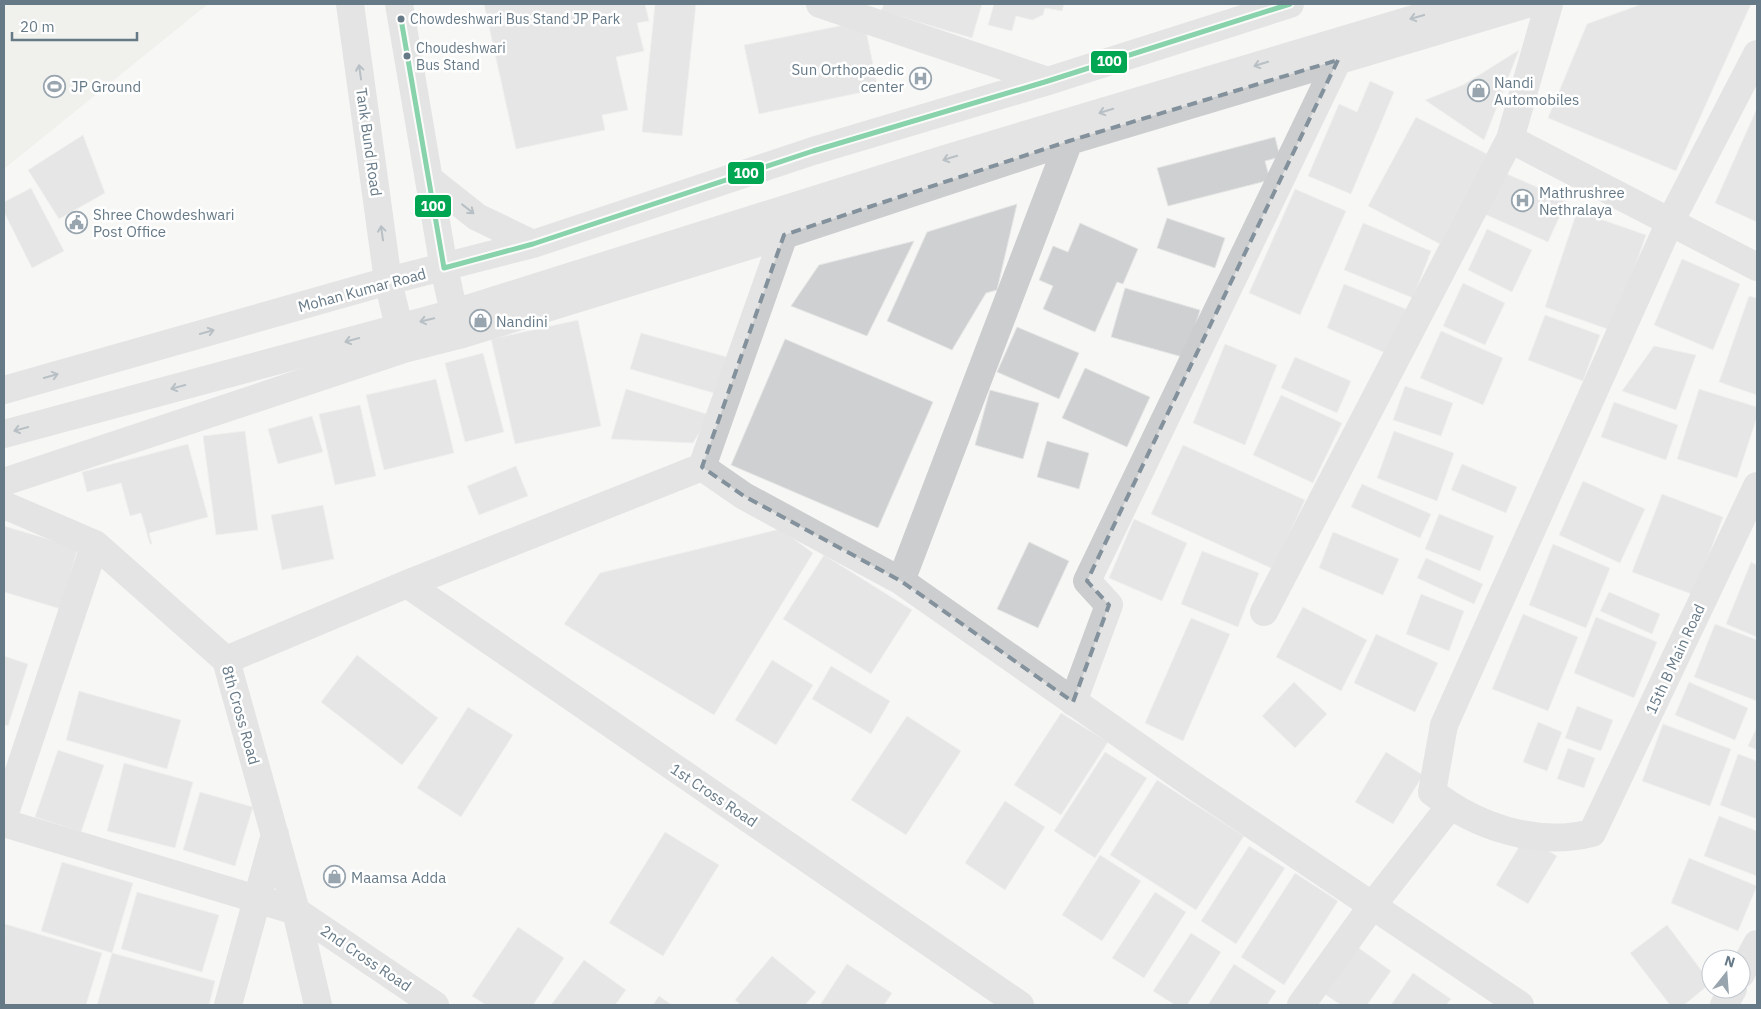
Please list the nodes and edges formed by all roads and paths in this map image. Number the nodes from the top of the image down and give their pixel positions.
1 (350, 4) edge
2 (399, 4) edge
3 (820, 4) edge
4 (1290, 4) edge
5 (1528, 4) edge
6 (1549, 4) edge
7 (1463, 9) edge
8 (1757, 54) edge
9 (1338, 60) junction
10 (1048, 82) junction
11 (1510, 139) junction
12 (1069, 141) junction
13 (429, 179) junction
14 (1670, 222) junction
15 (784, 235) junction
16 (533, 244) junction
17 (1757, 267) edge
18 (444, 268) junction
19 (388, 281) junction
20 (457, 324) junction
21 (402, 338) junction
22 (4, 390) edge
23 (4, 434) edge
24 (702, 467) junction
25 (4, 482) edge
26 (1757, 486) edge
27 (4, 505) edge
28 (96, 544) junction
29 (901, 581) junction
30 (407, 584) junction
31 (1264, 612) dead end
32 (226, 660) junction
33 (1073, 702) junction
34 (1450, 806) junction
35 (4, 816) edge
36 (4, 823) edge
37 (275, 834) junction
38 (257, 899) junction
39 (1372, 906) junction
40 (296, 911) junction
41 (228, 1005) edge
42 (318, 1005) edge
43 (435, 1005) edge
44 (1020, 1005) edge
45 (1301, 1005) edge
46 (1520, 1005) edge

19 -> 1 street, Tank Bund Road
2 - 13 street
3 - 10 street
4 - 10 street, Mohan Kumar Road
5 - 7 street
6 - 11 street
7 - 9 street
7 -> 20 street
8 - 14 street
9 - 12 street
9 - 33 street
10 - 16 street, Mohan Kumar Road
11 - 14 street
11 - 31 street
12 - 15 street
12 - 29 street
13 -> 16 street
13 - 18 street
14 - 17 street
14 - 34 street
15 - 20 street
15 - 24 street
16 - 18 street, Mohan Kumar Road
18 - 19 street, Mohan Kumar Road
18 - 20 street
19 - 21 street, Tank Bund Road
22 -> 19 street, Mohan Kumar Road
20 - 21 street
21 -> 23 street
21 - 25 street
24 - 29 street
24 - 30 street
26 - 34 street, 15th B Main Road
27 - 28 street, 8th Cross Road
28 - 32 street, 8th Cross Road
28 - 35 street
29 - 33 street
30 - 32 street
30 - 44 street, 1st Cross Road
32 - 37 street, 8th Cross Road
33 - 39 street
34 - 39 street
36 - 38 street, 2nd Cross Road
37 - 38 street
37 - 40 street, 8th Cross Road
38 - 40 street, 2nd Cross Road
38 - 41 street
39 - 45 street
39 - 46 street
40 - 42 street, 8th Cross Road
40 - 43 street, 2nd Cross Road

